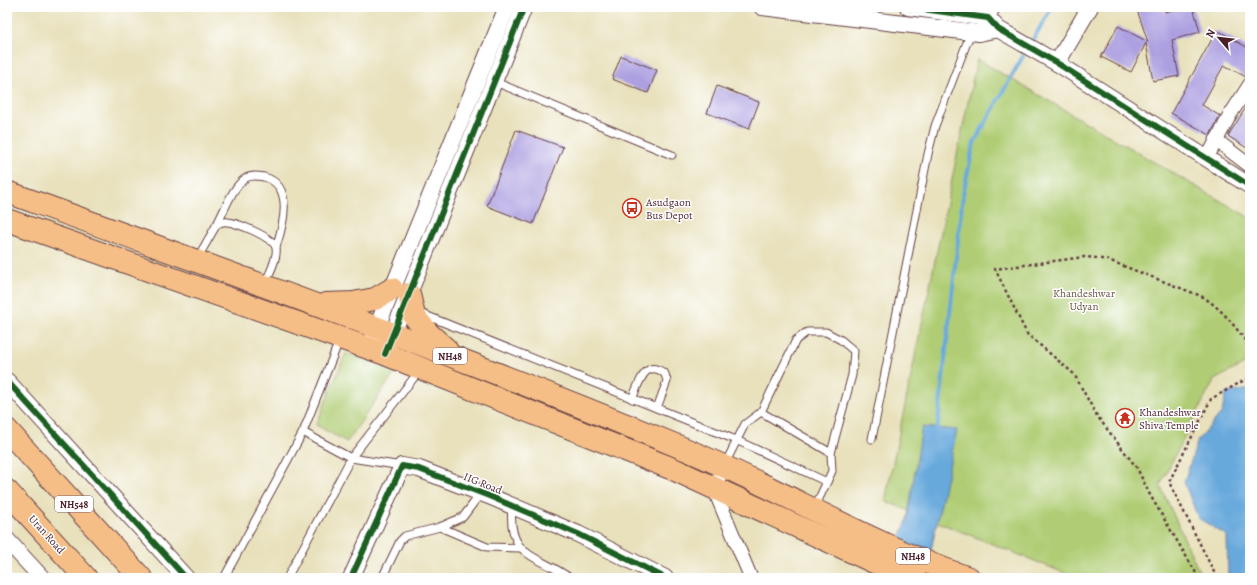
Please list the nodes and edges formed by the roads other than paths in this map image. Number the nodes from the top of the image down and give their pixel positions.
1 (507, 7) edge
2 (524, 7) edge
3 (762, 7) edge
4 (908, 7) edge
5 (1090, 7) edge
6 (814, 10) edge
7 (985, 24) edge
8 (1057, 63) junction
9 (479, 75) junction
10 (494, 81) junction
11 (1250, 84) edge
12 (1216, 140) junction
13 (672, 155) dead end
14 (1207, 158) junction
15 (1250, 166) edge
16 (1250, 186) edge
17 (7, 192) edge
18 (7, 220) edge
19 (217, 224) junction
20 (276, 247) junction
21 (196, 261) junction
22 (265, 286) junction
23 (405, 298) junction
24 (315, 304) junction
25 (385, 330) junction
26 (340, 339) junction
27 (377, 351) junction
28 (457, 359) junction
29 (420, 369) junction
30 (7, 382) edge
31 (632, 399) junction
32 (657, 408) junction
33 (761, 412) junction
34 (7, 430) edge
35 (303, 432) junction
36 (872, 439) dead end
37 (736, 440) junction
38 (831, 452) junction
39 (351, 458) junction
40 (402, 466) junction
41 (724, 467) junction
42 (827, 482) junction
43 (714, 489) junction
44 (7, 491) edge
45 (481, 493) junction
46 (512, 506) junction
47 (814, 510) junction
48 (440, 527) junction
49 (9, 545) edge
50 (521, 548) junction
51 (42, 578) edge
52 (86, 578) edge
53 (141, 578) edge
54 (186, 578) edge
55 (224, 578) edge
56 (287, 578) edge
57 (350, 578) edge
58 (382, 578) edge
59 (570, 578) edge
60 (665, 578) edge
61 (751, 578) edge
62 (915, 578) edge
63 (969, 578) edge

1 - 9 street
2 - 10 street
3 - 6 street
4 - 7 street
5 - 8 street
6 - 7 street
7 - 8 street
7 - 36 lane
8 - 14 street
9 - 10 lane
9 - 23 street
10 - 13 lane
10 - 23 street
11 - 12 street
12 - 14 street
12 - 15 street
14 - 16 street
17 - 21 highway, NH48
18 - 26 highway, NH48
19 - 20 lane
19 - 20 lane
19 - 21 lane
20 - 22 lane
21 - 22 highway, NH48
22 - 24 highway, NH48
23 - 24 highway
23 - 25 street
23 - 28 highway
23 - 31 lane
24 - 25 highway, NH48
25 - 27 street
25 - 28 highway, NH48
26 - 27 highway, NH48
26 - 35 lane
27 - 29 highway, NH48
28 - 41 highway, NH48
29 - 39 lane
29 - 43 highway, NH48
30 - 54 street
31 - 32 lane
31 - 32 lane
32 - 37 lane
33 - 37 lane
33 - 38 lane
33 - 38 lane
34 - 53 highway, NH548
35 - 39 lane
35 - 55 lane
37 - 41 lane
37 - 42 lane
38 - 42 lane
39 - 40 lane
39 - 56 lane
40 - 45 street, IIG Road
40 - 57 street
41 - 43 street
41 - 47 highway, NH48
42 - 47 lane
43 - 61 street
43 - 62 highway, NH48
44 - 52 highway, Uran Road
45 - 46 street, IIG Road
45 - 48 lane
46 - 50 lane
46 - 60 street, IIG Road
47 - 63 highway, NH48
48 - 50 lane
48 - 58 lane
49 - 51 street
50 - 59 lane

